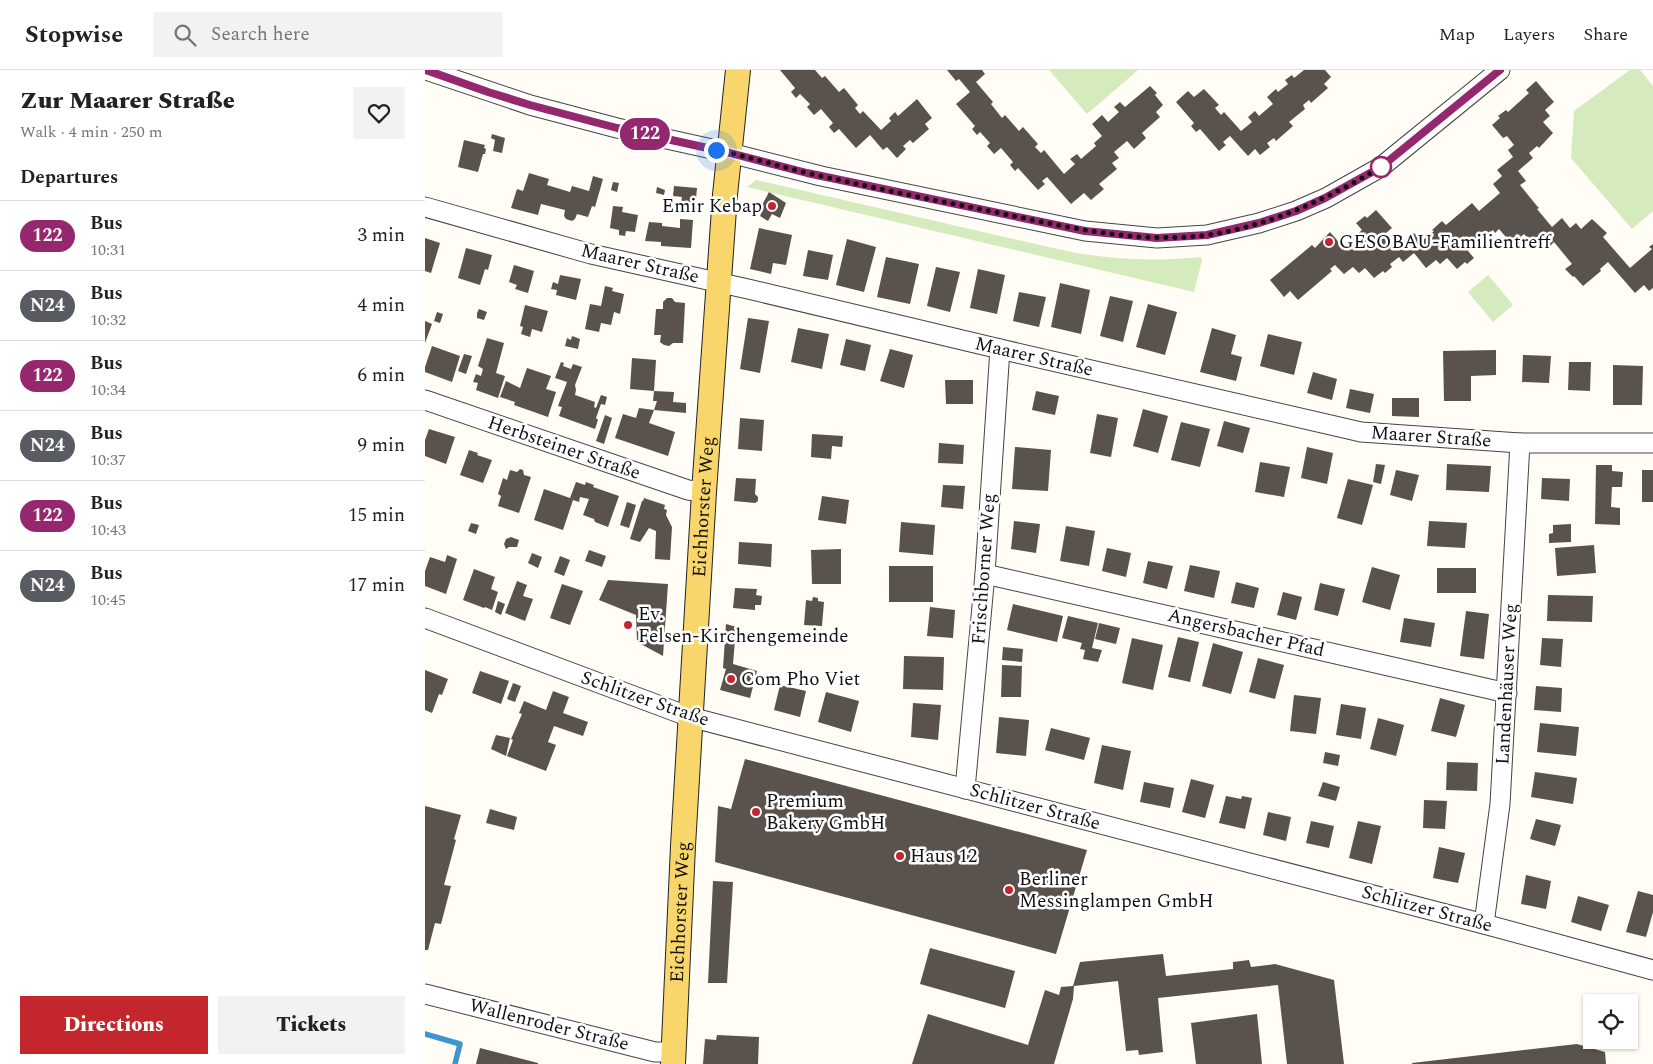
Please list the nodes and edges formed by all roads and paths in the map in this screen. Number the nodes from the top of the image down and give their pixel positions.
1 (426, 70) edge
2 (738, 70) edge
3 (1500, 70) edge
4 (730, 153) junction
5 (425, 207) edge
6 (719, 282) junction
7 (1000, 349) junction
8 (425, 400) edge
9 (1520, 443) junction
10 (1653, 443) edge
11 (704, 492) junction
12 (985, 574) junction
13 (425, 618) edge
14 (1507, 692) junction
15 (690, 717) junction
16 (965, 789) junction
17 (1484, 924) junction
18 (1653, 970) edge
19 (425, 994) edge
20 (673, 1058) edge

1 - 4 street
2 - 4 main road, Eichhorster Weg
3 - 4 street
4 - 6 main road, Eichhorster Weg
5 - 6 street, Maarer Straße
6 - 7 street, Maarer Straße
6 - 11 main road, Eichhorster Weg
7 - 9 street, Maarer Straße
7 - 12 street, Frischborner Weg
8 - 11 street, Herbsteiner Straße
9 - 10 street, Maarer Straße
9 - 14 street, Landenhäuser Weg
11 - 15 main road, Eichhorster Weg
12 - 14 street, Angersbacher Pfad
12 - 16 street, Frischborner Weg
13 - 15 street, Schlitzer Straße
14 - 17 street, Landenhäuser Weg
15 - 16 street, Schlitzer Straße
15 - 20 main road, Eichhorster Weg
16 - 17 street, Schlitzer Straße
17 - 18 street, Schlitzer Straße
19 - 20 street, Wallenroder Straße

